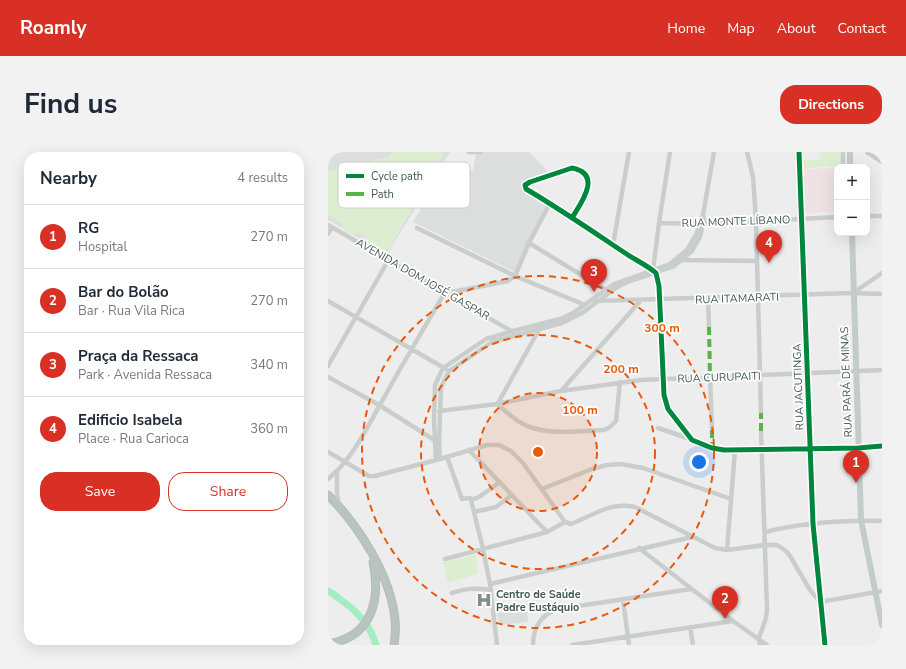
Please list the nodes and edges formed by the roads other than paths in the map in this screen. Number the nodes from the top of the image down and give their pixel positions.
1 (469, 152) edge
2 (481, 152) edge
3 (629, 152) edge
4 (670, 152) edge
5 (714, 152) edge
6 (747, 152) edge
7 (799, 152) edge
8 (843, 152) edge
9 (850, 152) edge
10 (868, 152) edge
11 (882, 161) edge
12 (843, 164) edge
13 (850, 164) edge
14 (550, 203) junction
15 (870, 216) edge
16 (882, 216) edge
17 (834, 217) edge
18 (572, 218) junction
19 (803, 219) junction
20 (756, 220) junction
21 (659, 223) junction
22 (702, 224) junction
23 (330, 226) edge
24 (417, 228) dead end
25 (328, 234) edge
26 (852, 236) edge
27 (529, 243) junction
28 (614, 246) junction
29 (389, 259) junction
30 (683, 260) junction
31 (757, 261) junction
32 (654, 272) junction
33 (882, 273) edge
34 (515, 276) junction
35 (607, 291) junction
36 (446, 292) junction
37 (853, 293) junction
38 (882, 294) edge
39 (805, 295) junction
40 (758, 297) junction
41 (708, 299) junction
42 (594, 300) junction
43 (641, 300) junction
44 (660, 300) junction
45 (328, 301) edge
46 (585, 305) junction
47 (356, 316) junction
48 (539, 326) junction
49 (709, 326) dead end
50 (514, 333) junction
51 (412, 349) junction
52 (328, 366) edge
53 (443, 368) junction
54 (882, 370) edge
55 (449, 371) junction
56 (855, 371) junction
57 (807, 373) junction
58 (759, 375) junction
59 (710, 376) junction
60 (328, 377) edge
61 (663, 379) junction
62 (620, 382) junction
63 (561, 391) junction
64 (498, 403) junction
65 (379, 406) junction
66 (439, 410) junction
67 (761, 413) dead end
68 (658, 428) dead end
69 (712, 430) dead end
70 (761, 431) dead end
71 (692, 440) junction
72 (437, 441) junction
73 (882, 446) edge
74 (858, 448) junction
75 (810, 449) junction
76 (470, 450) junction
77 (735, 450) junction
78 (762, 450) junction
79 (440, 451) junction
80 (328, 452) edge
81 (447, 457) junction
82 (438, 460) junction
83 (345, 461) junction
84 (337, 472) junction
85 (328, 479) edge
86 (500, 482) junction
87 (542, 490) junction
88 (512, 494) junction
89 (328, 495) edge
90 (731, 498) junction
91 (471, 500) junction
92 (339, 506) junction
93 (474, 512) junction
94 (861, 520) junction
95 (882, 521) edge
96 (565, 522) junction
97 (813, 524) junction
98 (547, 532) junction
99 (765, 532) junction
100 (692, 537) junction
101 (765, 545) junction
102 (639, 548) junction
103 (483, 549) junction
104 (727, 550) junction
105 (371, 553) junction
106 (445, 559) dead end
107 (490, 584) junction
108 (819, 588) junction
109 (691, 589) junction
110 (491, 590) junction
111 (810, 590) junction
112 (879, 592) edge
113 (452, 593) dead end
114 (623, 600) junction
115 (820, 602) junction
116 (733, 621) junction
117 (882, 625) edge
118 (690, 627) junction
119 (628, 636) junction
120 (759, 638) junction
121 (328, 644) edge
122 (394, 645) edge
123 (497, 645) edge
124 (533, 645) edge
125 (572, 645) edge
126 (629, 645) edge
127 (693, 645) edge
128 (760, 645) edge
129 (767, 645) edge
130 (825, 645) edge

1 - 2 street
3 - 28 street
4 - 21 street
5 - 22 street
6 - 20 street
7 - 19 street, RUA JACUTINGA
8 - 12 street
9 - 13 main road
10 - 11 main road
14 - 18 street
14 - 18 street
14 - 27 street
15 - 16 street
17 - 19 street, RUA MONTE LÍBANO
18 - 28 street
19 - 20 street, RUA MONTE LÍBANO
19 - 39 street, RUA JACUTINGA
20 - 22 street, RUA MONTE LÍBANO
20 - 31 street
21 - 22 street, RUA MONTE LÍBANO
21 - 32 street
22 - 30 street
22 - 32 street
23 - 25 street
23 - 29 street, AVENIDA DOM JOSÉ GASPAR
24 - 34 street
26 - 37 main road, RUA PARÁ DE MINAS
27 - 34 street
27 - 35 street
28 - 32 street
29 - 36 street, AVENIDA DOM JOSÉ GASPAR
29 - 47 street
30 - 31 street
30 - 32 street
31 - 40 street
32 - 35 street
32 - 44 street
33 - 37 street
34 - 36 street
34 - 46 street
35 - 42 street
36 - 50 street, AVENIDA DOM JOSÉ GASPAR
36 - 51 street
37 - 38 street, RUA ITAMARATI
37 - 39 street, RUA ITAMARATI
37 - 56 main road, RUA PARÁ DE MINAS
39 - 40 street, RUA ITAMARATI
39 - 57 street, RUA JACUTINGA
40 - 41 street, RUA ITAMARATI
40 - 58 street
41 - 44 street, RUA ITAMARATI
41 - 49 street
42 - 43 street, RUA ITAMARATI
42 - 46 street
42 - 48 street
43 - 44 street, RUA ITAMARATI
43 - 63 street
44 - 61 street
45 - 47 street
46 - 48 street
47 - 51 street
47 - 52 street
48 - 50 street
48 - 64 street
50 - 53 street
50 - 55 street
51 - 53 street
51 - 65 street
53 - 55 street
53 - 72 street
54 - 56 street, RUA CURUPAITI
55 - 66 street
56 - 57 street, RUA CURUPAITI
56 - 74 main road, RUA PARÁ DE MINAS
57 - 58 street, RUA CURUPAITI
57 - 75 street, RUA JACUTINGA
58 - 59 street, RUA CURUPAITI
58 - 67 street
59 - 61 street, RUA CURUPAITI
59 - 69 street
60 - 65 street
61 - 62 street, RUA CURUPAITI
61 - 71 street
62 - 63 street, RUA CURUPAITI
62 - 64 street
63 - 64 street, RUA CURUPAITI
64 - 66 street, RUA CURUPAITI
65 - 72 street
65 - 83 street
66 - 72 street
68 - 71 street
70 - 78 street
71 - 77 street
72 - 79 street
72 - 82 street
73 - 74 street
74 - 75 street
74 - 94 main road, RUA PARÁ DE MINAS
75 - 78 street
75 - 97 street, RUA JACUTINGA
76 - 81 street
76 - 86 street
76 - 87 street
77 - 78 street
77 - 90 street
78 - 99 street
79 - 81 street
79 - 82 street
80 - 83 street
81 - 82 street
81 - 91 street
82 - 83 street
83 - 84 street
84 - 85 street
84 - 92 street
86 - 88 street
86 - 91 street
87 - 90 street
87 - 96 street
88 - 93 street
88 - 98 street
89 - 92 highway
90 - 104 street
91 - 93 street
92 - 105 highway
93 - 103 street
94 - 95 street
94 - 97 street
94 - 112 main road, RUA PARÁ DE MINAS
96 - 98 street
96 - 100 street
97 - 99 street
97 - 108 street, RUA JACUTINGA
98 - 103 street
99 - 101 street
100 - 102 street
100 - 104 street
101 - 104 street
101 - 111 street
101 - 120 street
102 - 107 street
102 - 109 street
103 - 106 street
103 - 107 street
105 - 121 highway
105 - 122 highway
107 - 110 street
108 - 111 street
108 - 115 street, RUA JACUTINGA
109 - 114 street
109 - 116 street
110 - 113 street
110 - 123 street
111 - 115 street
112 - 115 street
112 - 117 main road, RUA PARÁ DE MINAS
114 - 119 street
114 - 124 street
115 - 130 street, RUA JACUTINGA
116 - 118 street
116 - 120 street
118 - 119 street
118 - 127 street
119 - 125 street
119 - 126 street
120 - 128 street
120 - 129 street

